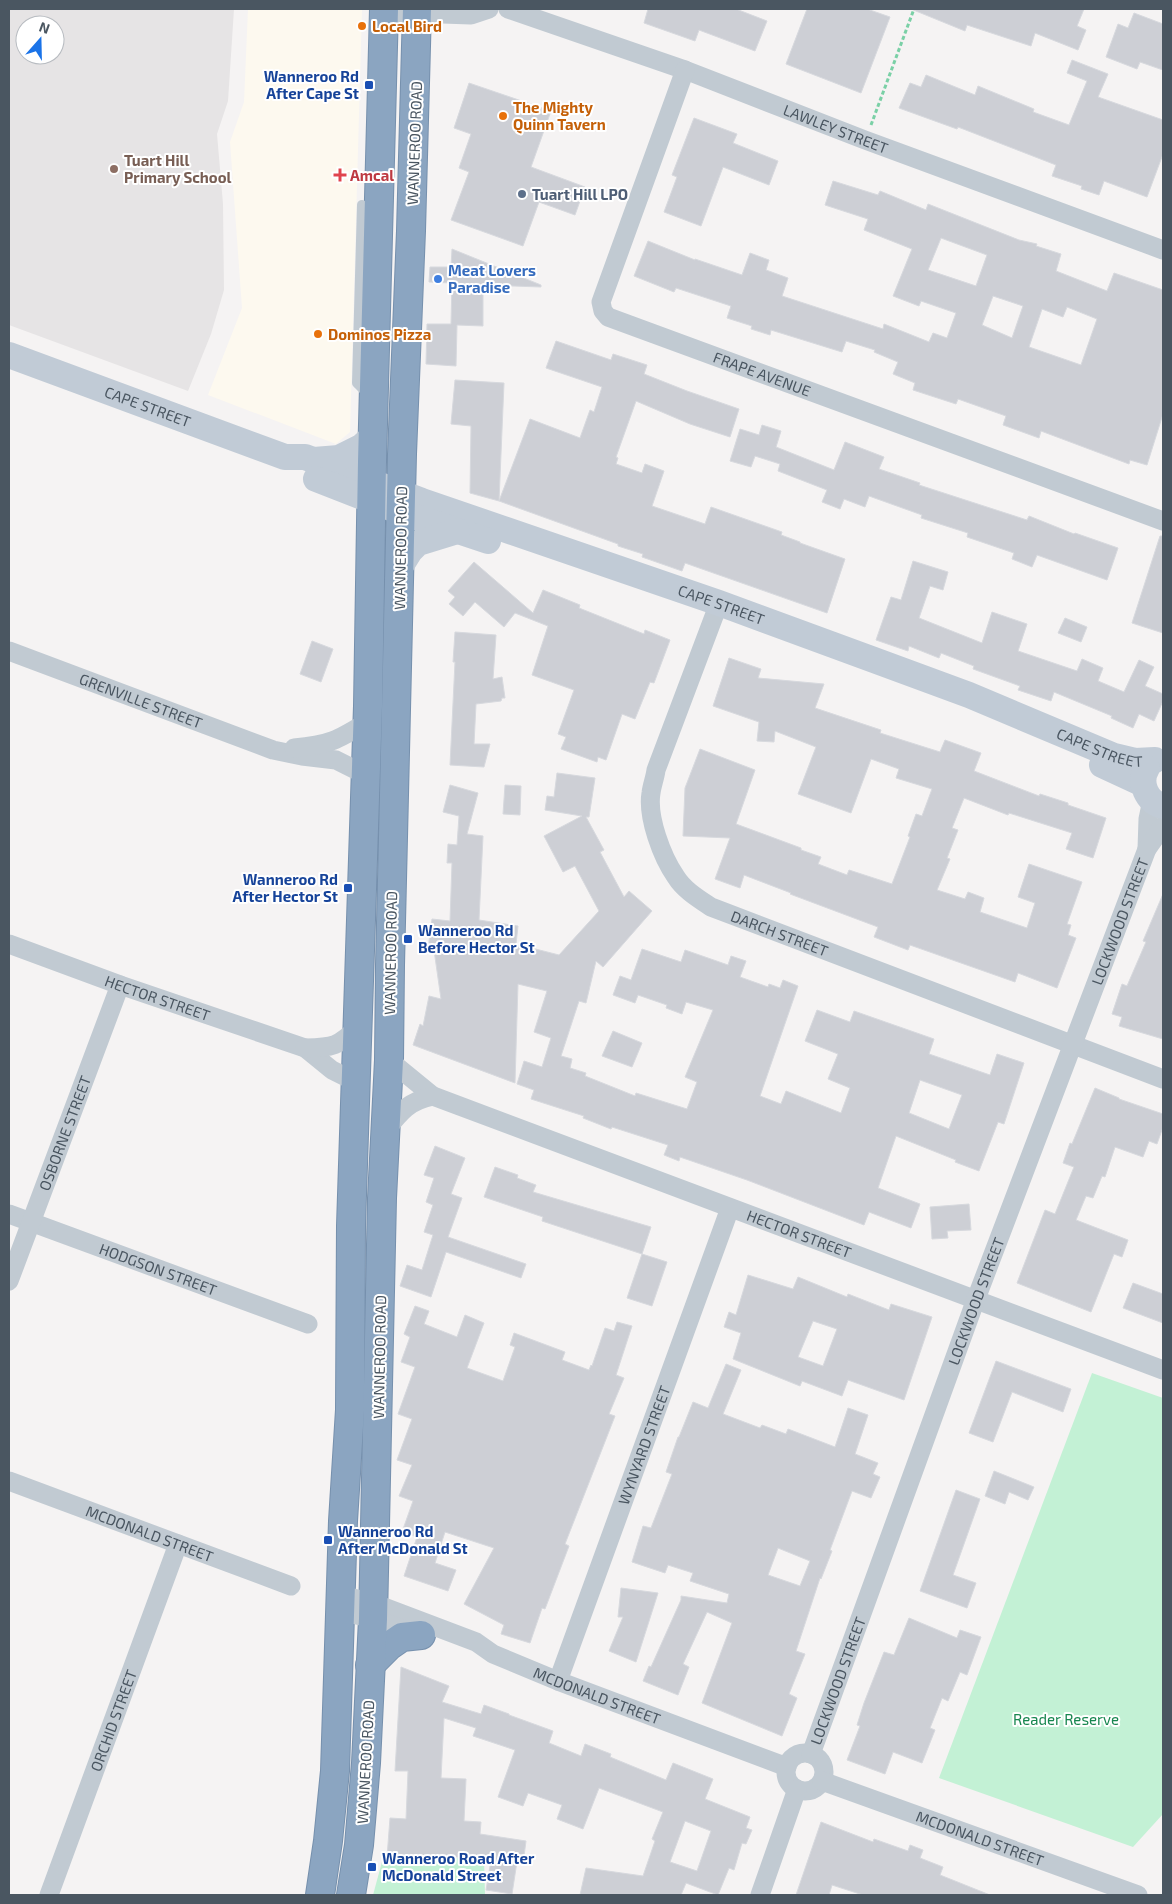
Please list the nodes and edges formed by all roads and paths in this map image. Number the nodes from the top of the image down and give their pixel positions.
1 (489, 9) edge
2 (508, 9) edge
3 (914, 9) edge
4 (384, 10) edge
5 (417, 11) edge
6 (417, 56) junction
7 (685, 70) junction
8 (865, 140) junction
9 (370, 210) junction
10 (411, 231) junction
11 (1163, 250) edge
12 (376, 317) junction
13 (9, 355) edge
14 (374, 395) junction
15 (373, 436) junction
16 (286, 457) junction
17 (313, 460) junction
18 (371, 491) junction
19 (401, 503) junction
20 (1163, 521) edge
21 (457, 532) junction
22 (400, 567) junction
23 (716, 611) junction
24 (9, 651) edge
25 (367, 722) junction
26 (273, 750) junction
27 (1161, 757) edge
28 (366, 775) junction
29 (1153, 796) edge
30 (1163, 826) edge
31 (1147, 849) junction
32 (9, 944) edge
33 (120, 985) junction
34 (358, 1027) junction
35 (1074, 1045) junction
36 (305, 1048) junction
37 (389, 1060) junction
38 (1163, 1079) edge
39 (356, 1082) junction
40 (433, 1096) junction
41 (386, 1130) junction
42 (730, 1208) junction
43 (9, 1214) edge
44 (31, 1222) junction
45 (9, 1281) edge
46 (976, 1299) junction
47 (308, 1324) dead end
48 (1163, 1370) edge
49 (9, 1480) edge
50 (178, 1544) junction
51 (291, 1586) dead end
52 (341, 1603) junction
53 (373, 1611) junction
54 (421, 1635) junction
55 (493, 1654) junction
56 (370, 1664) junction
57 (558, 1681) junction
58 (812, 1754) junction
59 (787, 1767) junction
60 (822, 1781) junction
61 (797, 1789) junction
62 (49, 1895) edge
63 (320, 1895) edge
64 (351, 1895) edge
65 (760, 1895) edge
66 (1138, 1895) edge

1 - 5 street
2 - 7 street, LAWLEY STREET
3 - 8 path
4 - 5 street
4 - 9 highway, WANNEROO ROAD
5 - 6 highway, WANNEROO ROAD
6 - 9 highway
6 - 10 highway, WANNEROO ROAD
7 - 8 street, LAWLEY STREET
7 - 20 street, FRAPE AVENUE
8 - 11 street, LAWLEY STREET
9 - 12 highway, WANNEROO ROAD
9 - 14 lane, WANNEROO ROAD
10 - 12 highway
10 - 19 highway, WANNEROO ROAD
12 - 14 highway, WANNEROO ROAD
13 - 16 street, CAPE STREET
14 - 15 highway, WANNEROO ROAD
15 - 17 street
15 - 18 highway, WANNEROO ROAD
16 - 17 street, CAPE STREET
16 - 18 street, CAPE STREET
17 - 18 street, CAPE STREET
18 - 19 street, CAPE STREET
18 - 25 highway, WANNEROO ROAD
19 - 21 street, CAPE STREET
19 - 22 highway, WANNEROO ROAD
19 - 23 street, CAPE STREET
21 - 22 street
21 - 23 street, CAPE STREET
22 - 37 highway, WANNEROO ROAD
23 - 27 street, CAPE STREET
23 - 29 street, CAPE STREET
23 - 35 street, DARCH STREET
24 - 26 street, GRENVILLE STREET
25 - 26 street, GRENVILLE STREET
25 - 28 highway, WANNEROO ROAD
26 - 28 street, GRENVILLE STREET
27 - 29 street
28 - 34 highway, WANNEROO ROAD
29 - 31 street, LOCKWOOD STREET
30 - 31 street, LOCKWOOD STREET
31 - 35 street, LOCKWOOD STREET
32 - 33 street, HECTOR STREET
33 - 36 street, HECTOR STREET
33 - 44 street, OSBORNE STREET
34 - 36 street, HECTOR STREET
34 - 39 highway, WANNEROO ROAD
35 - 38 street, DARCH STREET
35 - 46 street, LOCKWOOD STREET
36 - 39 street, HECTOR STREET
37 - 40 street, HECTOR STREET
37 - 41 highway, WANNEROO ROAD
39 - 52 highway, WANNEROO ROAD
40 - 41 street
40 - 42 street, HECTOR STREET
41 - 53 highway, WANNEROO ROAD
42 - 46 street, HECTOR STREET
42 - 57 street, WYNYARD STREET
43 - 44 street, HODGSON STREET
44 - 45 street, OSBORNE STREET
44 - 47 street, HODGSON STREET
46 - 48 street, HECTOR STREET
46 - 58 street, LOCKWOOD STREET
49 - 50 street, MCDONALD STREET
50 - 51 street, MCDONALD STREET
50 - 62 street, ORCHID STREET
52 - 53 street, MCDONALD STREET
52 - 63 highway, WANNEROO ROAD
53 - 54 street, MCDONALD STREET
53 - 55 street, MCDONALD STREET
53 - 56 highway, WANNEROO ROAD
54 - 55 street, MCDONALD STREET
54 - 56 highway
55 - 57 street, MCDONALD STREET
56 - 64 highway, WANNEROO ROAD
57 - 59 street, MCDONALD STREET
58 - 59 street
58 - 60 street
59 - 61 street
60 - 61 street
60 - 66 street, MCDONALD STREET
61 - 65 street

